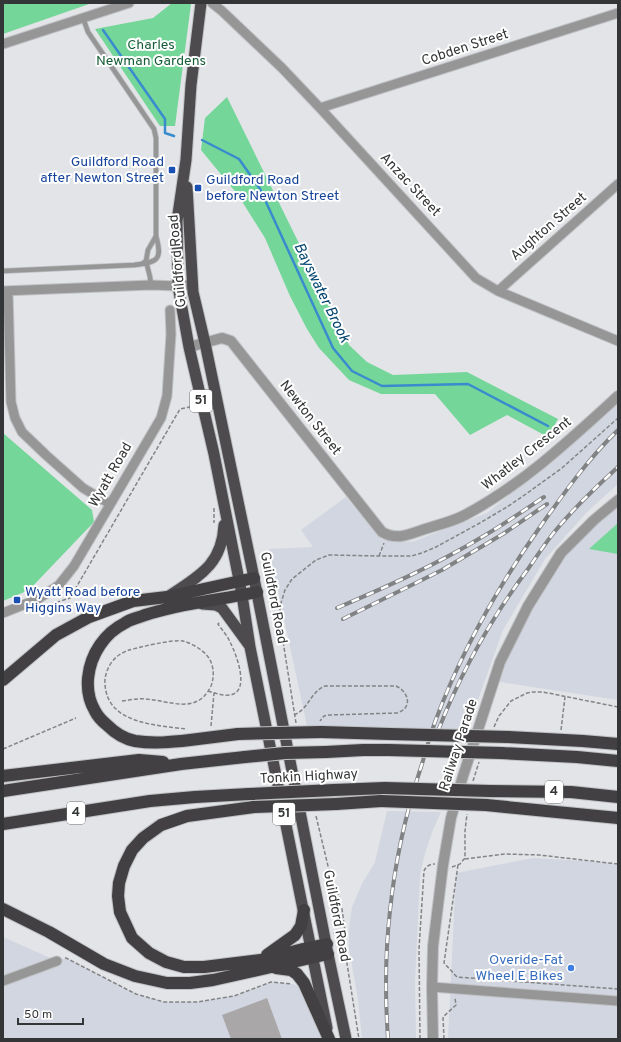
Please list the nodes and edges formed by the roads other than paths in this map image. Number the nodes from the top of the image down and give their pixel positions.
1 (129, 3) edge
2 (201, 3) edge
3 (212, 3) edge
4 (618, 13) edge
5 (84, 18) junction
6 (3, 44) edge
7 (320, 108) junction
8 (186, 160) junction
9 (618, 184) edge
10 (156, 236) junction
11 (144, 263) junction
12 (3, 271) edge
13 (193, 284) junction
14 (151, 285) junction
15 (178, 286) junction
16 (6, 291) edge
17 (498, 291) junction
18 (170, 310) dead end
19 (618, 341) edge
20 (205, 343) junction
21 (189, 347) junction
22 (618, 396) edge
23 (618, 500) edge
24 (110, 504) junction
25 (219, 508) junction
26 (400, 537) joint
27 (254, 578) junction
28 (239, 582) junction
29 (257, 592) junction
30 (242, 595) junction
31 (167, 597) junction
32 (196, 604) junction
33 (3, 613) edge
34 (250, 647) junction
35 (3, 680) edge
36 (618, 744) edge
37 (618, 761) edge
38 (181, 764) junction
39 (3, 776) edge
40 (3, 791) edge
41 (618, 797) edge
42 (43, 818) junction
43 (618, 818) edge
44 (3, 824) edge
45 (3, 828) edge
46 (3, 909) edge
47 (304, 910) junction
48 (327, 949) junction
49 (312, 952) junction
50 (57, 961) dead end
51 (264, 963) junction
52 (3, 981) edge
53 (432, 987) junction
54 (618, 1001) edge
55 (330, 1039) edge
56 (346, 1039) edge
57 (433, 1039) edge

1 - 5 street
2 - 8 highway, Guildford Road / 51
3 - 7 street, Anzac Street
4 - 7 street, Cobden Street
5 - 6 street
5 - 10 lane
7 - 17 street, Anzac Street
8 - 13 highway, Guildford Road / 51
8 - 15 highway, Guildford Road / 51
9 - 17 street, Aughton Street
10 - 11 lane
10 - 11 lane
11 - 12 lane
11 - 14 lane
13 - 15 street
13 - 20 highway, Guildford Road / 51
14 - 15 street
14 - 16 street
15 - 21 highway, Guildford Road / 51
16 - 24 street
17 - 19 street, Anzac Street
18 - 24 street, Wyatt Road
20 - 21 street, Newton Street
20 - 26 street, Newton Street
20 - 27 highway, Guildford Road / 51
21 - 25 highway, Guildford Road / 51
22 - 26 street, Whatley Crescent
23 - 53 street, Railway Parade
24 - 33 street, Wyatt Road
25 - 28 highway, Guildford Road / 51
25 - 31 highway
27 - 28 highway
27 - 29 highway, Guildford Road / 51
28 - 30 highway, Guildford Road / 51
28 - 31 highway
29 - 30 highway
29 - 48 highway, Guildford Road / 51
30 - 32 highway
30 - 34 highway, Guildford Road / 51
31 - 35 highway
32 - 34 highway
32 - 36 highway, bridge
34 - 47 highway, Guildford Road / 51
37 - 38 highway, Tonkin Highway, bridge
38 - 39 highway, Tonkin Highway
38 - 40 highway, Tonkin Highway
41 - 42 highway, Tonkin Highway / 4, bridge
42 - 44 highway, Tonkin Highway / 4
42 - 45 highway
43 - 51 highway, bridge
46 - 51 highway
47 - 49 highway, Guildford Road / 51
47 - 51 highway
48 - 49 highway
48 - 56 highway, Guildford Road / 51
49 - 51 highway
49 - 55 highway, Guildford Road / 51
50 - 52 street
51 - 55 highway
53 - 54 street
53 - 57 street, Railway Parade

